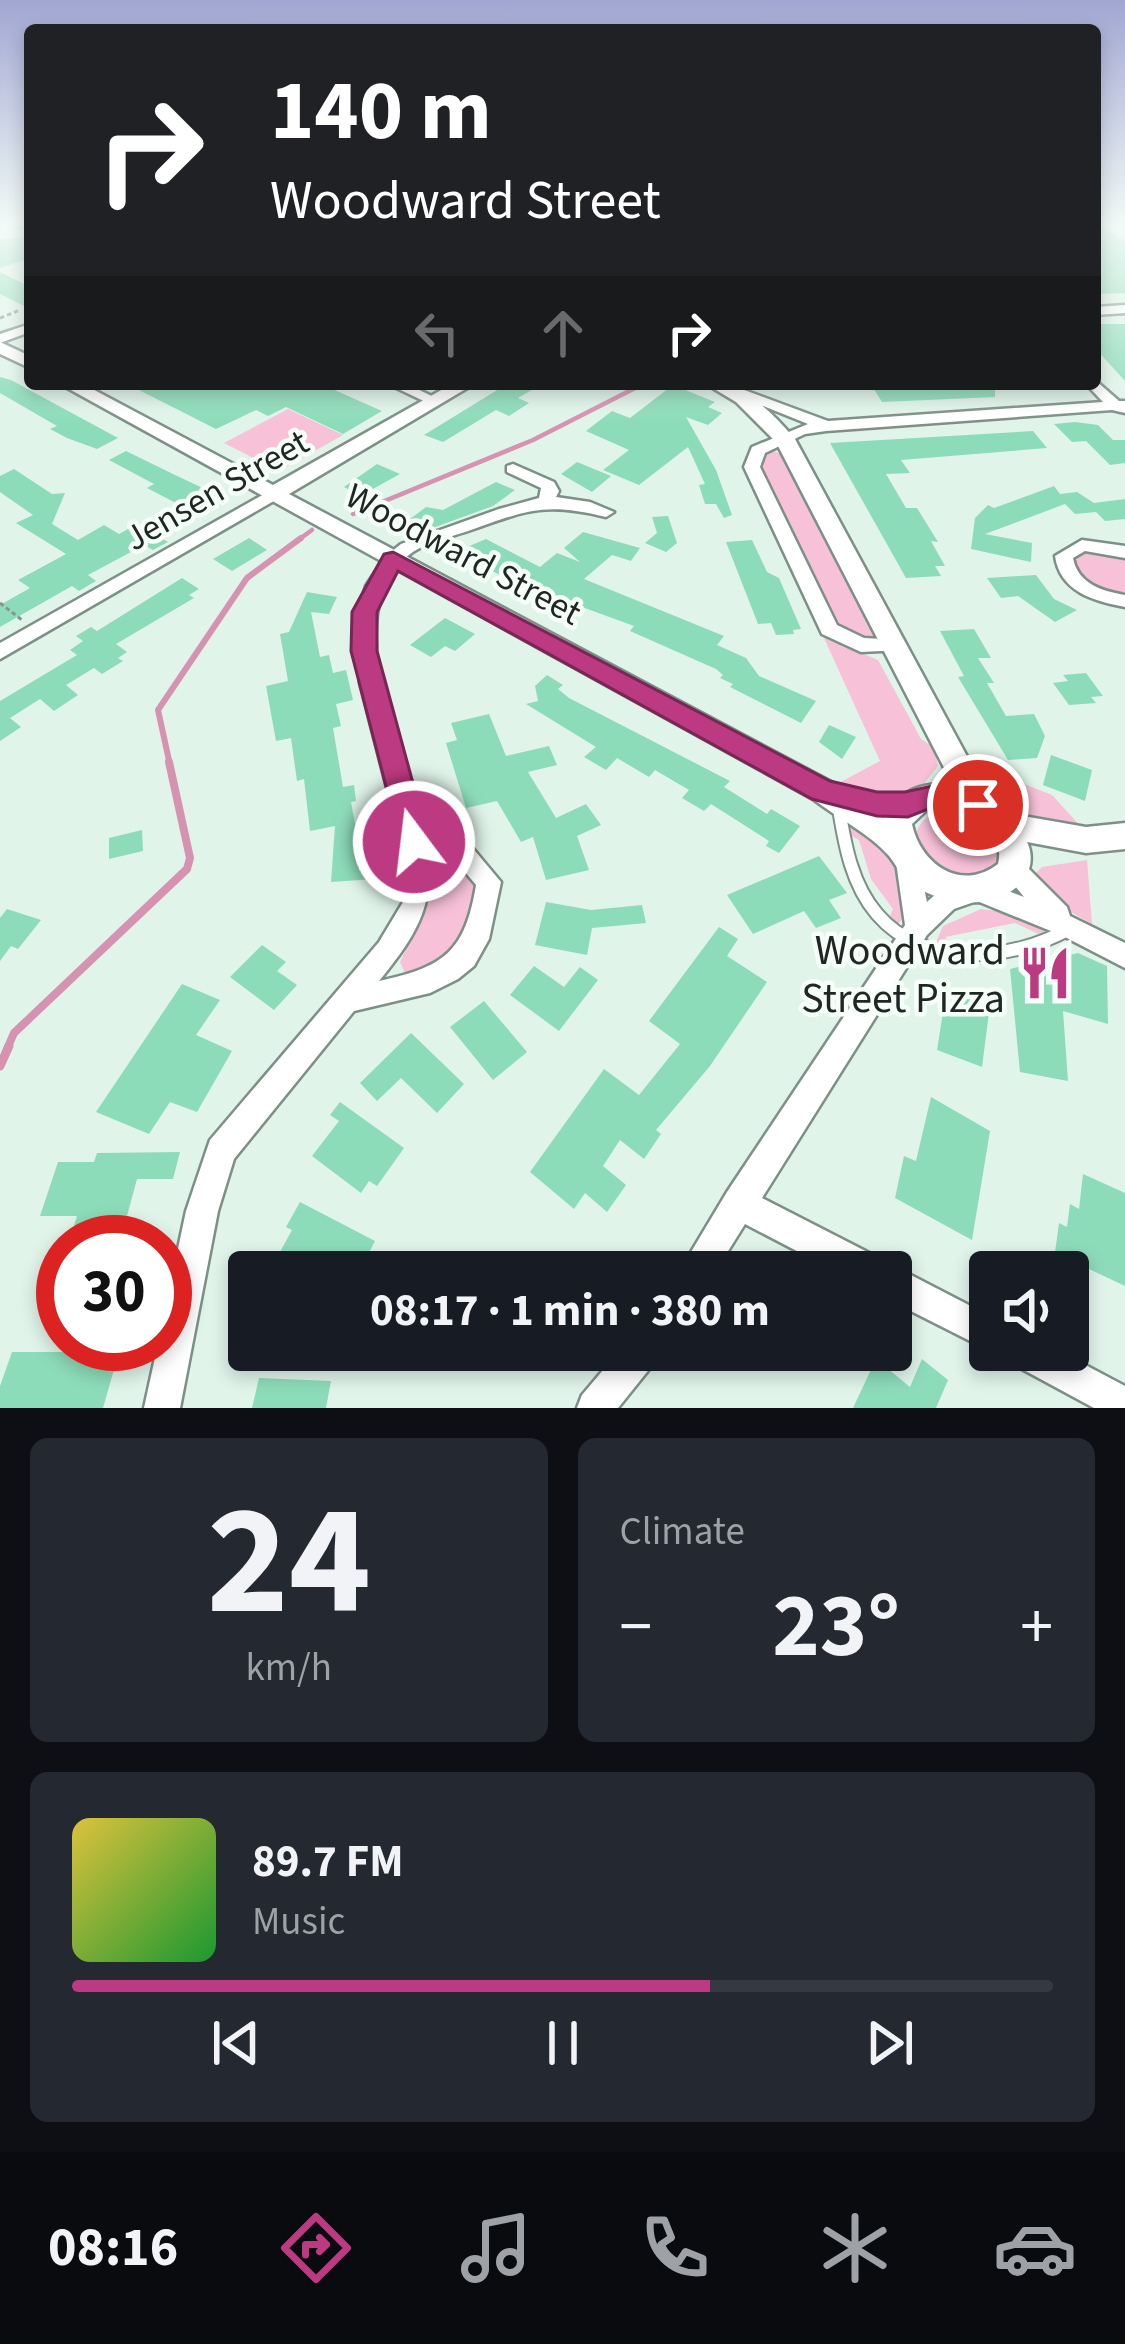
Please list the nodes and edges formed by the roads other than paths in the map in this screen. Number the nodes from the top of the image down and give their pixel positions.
1 (80, 390) edge
2 (409, 390) edge
3 (454, 390) edge
4 (728, 390) edge
5 (773, 390) edge
6 (435, 401) junction
7 (754, 402) junction
8 (1122, 408) edge
9 (826, 426) junction
10 (785, 439) junction
11 (513, 469) dead end
12 (273, 494) junction
13 (547, 499) junction
14 (606, 512) dead end
15 (1125, 552) edge
16 (393, 559) junction
17 (1125, 601) edge
18 (896, 645) junction
19 (0, 652) edge
20 (938, 724) junction
21 (831, 796) junction
22 (919, 800) junction
23 (978, 805) junction
24 (406, 814) junction
25 (1004, 824) junction
26 (1125, 836) edge
27 (1086, 840) junction
28 (903, 852) junction
29 (1015, 866) junction
30 (976, 891) junction
31 (1072, 928) junction
32 (913, 935) junction
33 (1125, 956) edge
34 (351, 999) junction
35 (738, 1203) junction
36 (709, 1251) edge
37 (831, 1251) edge
38 (912, 1293) edge
39 (969, 1323) edge
40 (626, 1371) edge
41 (1061, 1371) edge
42 (1125, 1405) edge
43 (162, 1408) edge
44 (595, 1408) edge

1 - 12 street, Woodward Street
2 - 6 street
3 - 6 street, Jensen Street
4 - 7 street
5 - 7 street
6 - 12 street, Jensen Street
7 - 9 street
7 - 10 street
8 - 9 street
9 - 10 street
10 - 18 street
10 - 18 street
11 - 13 street
12 - 16 street, Woodward Street
12 - 19 street, Jensen Street
13 - 14 street
13 - 16 street
15 - 17 street
16 - 21 street, Woodward Street
16 - 24 street
18 - 20 street
20 - 22 street
20 - 23 street
21 - 22 street, Woodward Street
21 - 28 street, Woodward Street
21 - 32 lane
22 - 23 street
22 - 28 street
23 - 25 street
24 - 34 street
24 - 34 street
25 - 27 street
25 - 29 street
26 - 27 street
27 - 29 street
28 - 30 street
28 - 32 street
29 - 30 street
29 - 31 street
30 - 31 street
30 - 32 street
31 - 32 lane
31 - 33 street
32 - 35 street
34 - 43 street
35 - 36 street
35 - 37 street
38 - 39 street
40 - 44 street
41 - 42 street

